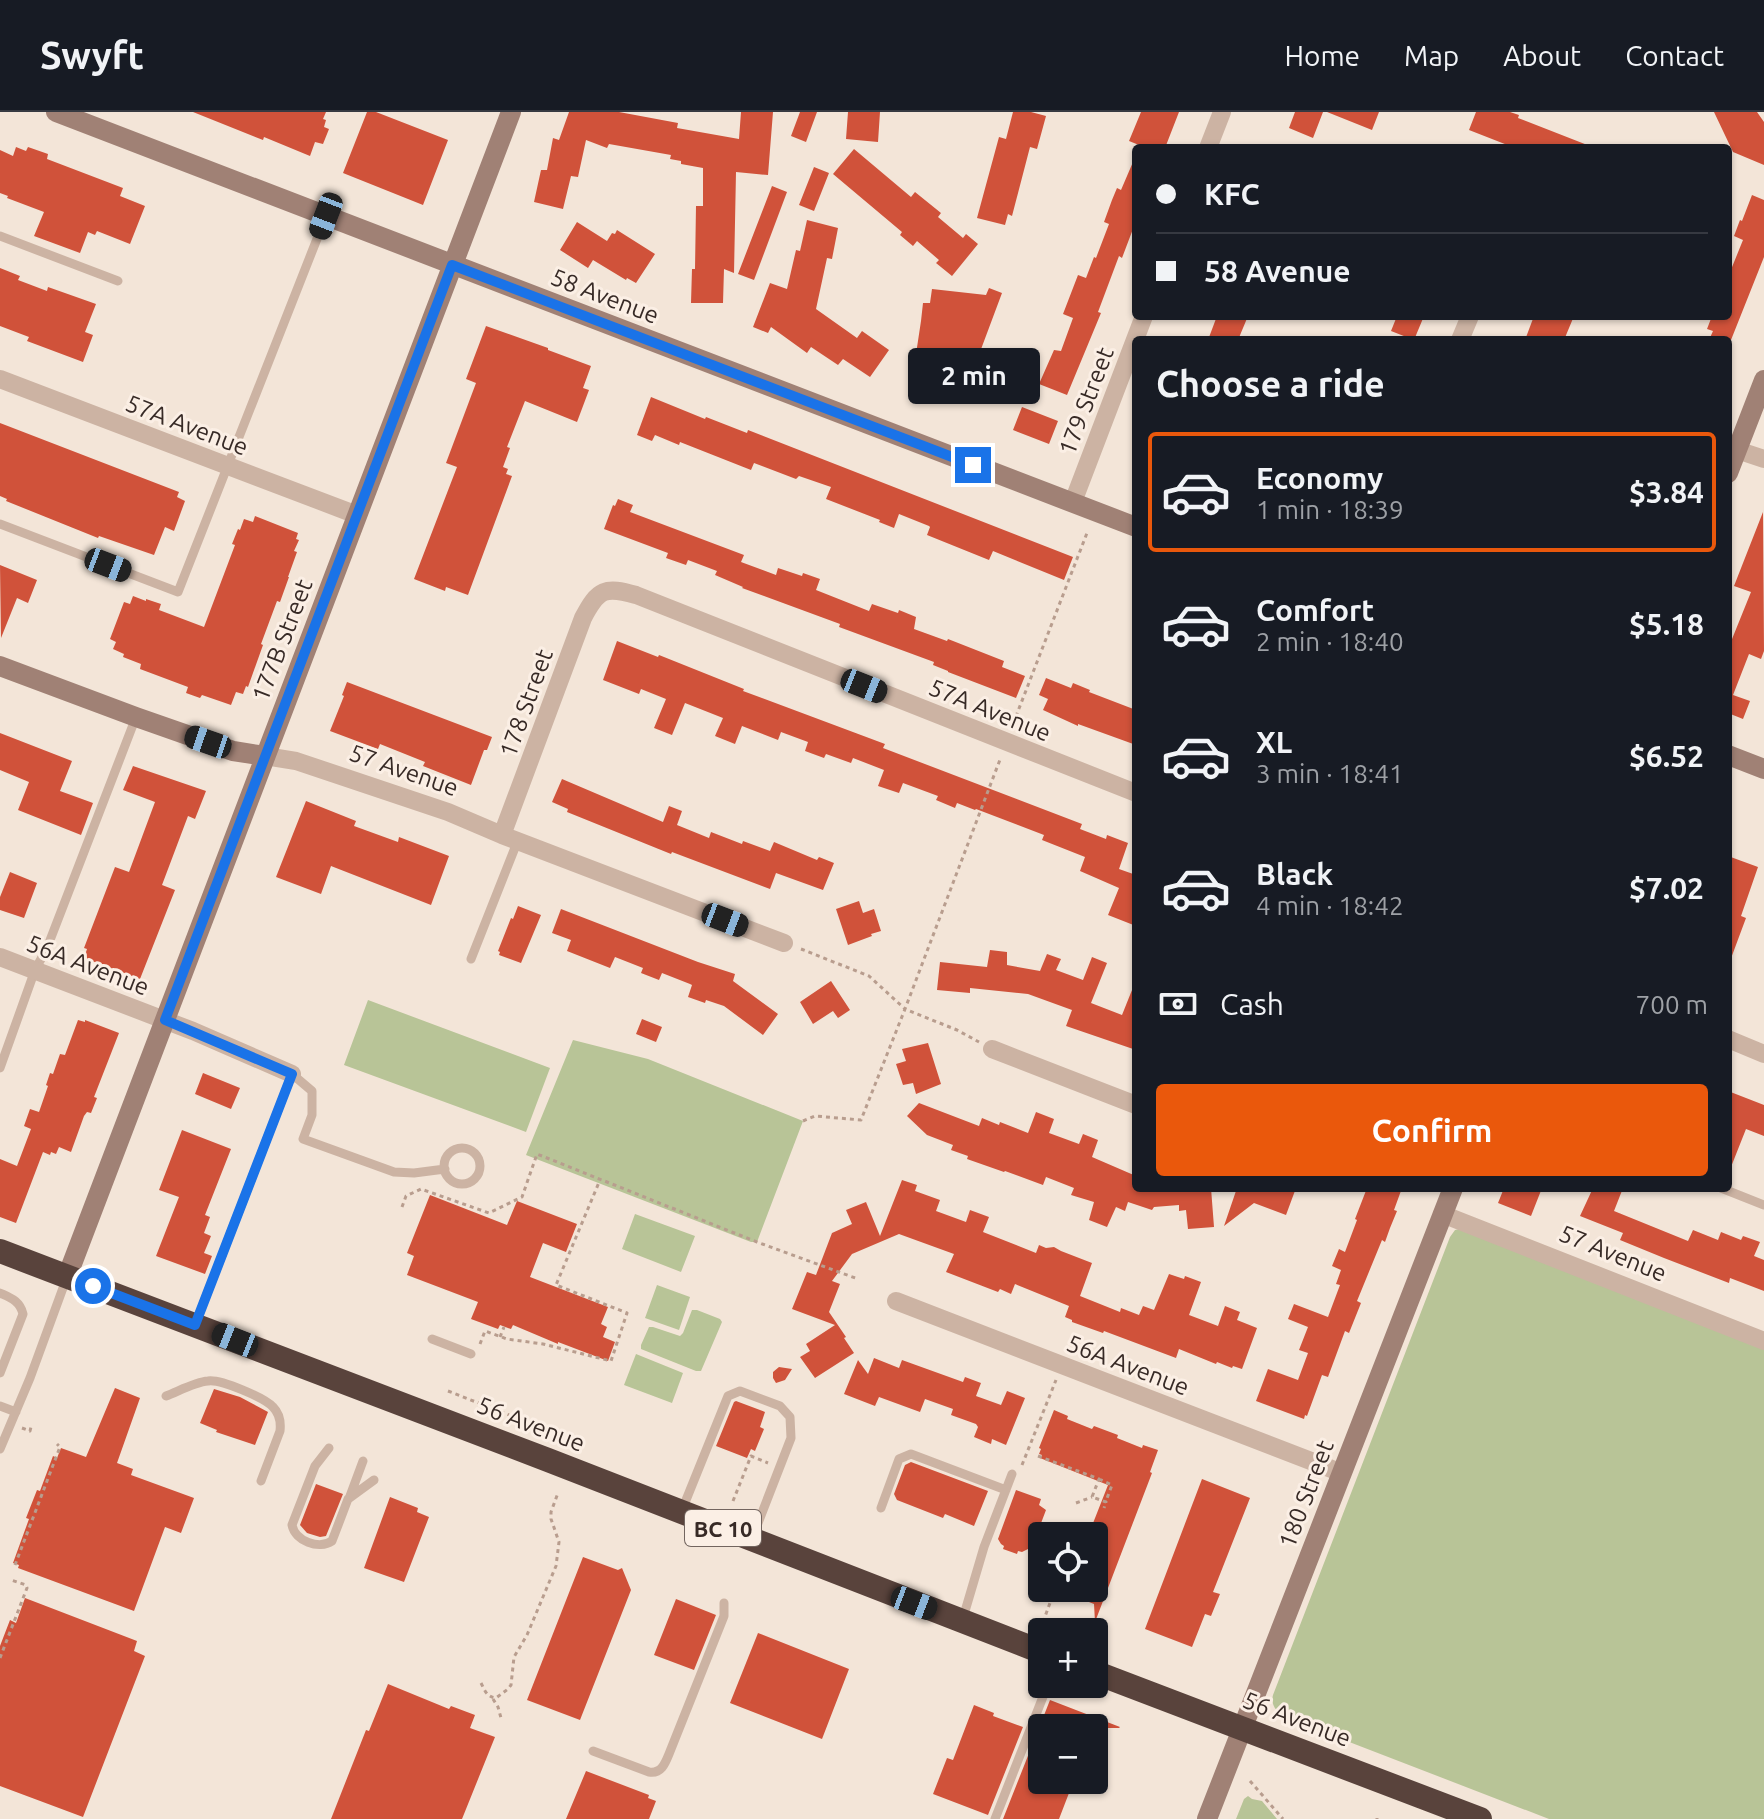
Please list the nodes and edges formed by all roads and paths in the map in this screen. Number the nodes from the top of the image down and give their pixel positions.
1 (56, 112) edge
2 (511, 112) edge
3 (1222, 112) edge
4 (1210, 144) edge
5 (326, 216) junction
6 (0, 236) edge
7 (452, 265) junction
8 (118, 281) dead end
9 (1132, 347) edge
10 (0, 379) edge
11 (1764, 380) edge
12 (1737, 450) junction
13 (1764, 459) edge
14 (1732, 463) edge
15 (227, 465) junction
16 (1073, 502) junction
17 (357, 515) junction
18 (0, 524) edge
19 (1132, 525) edge
20 (1087, 533) dead end
21 (602, 592) joint
22 (0, 666) edge
23 (136, 717) junction
24 (1013, 725) dead end
25 (1002, 753) dead end
26 (265, 756) junction
27 (1732, 757) edge
28 (1764, 769) edge
29 (1132, 791) edge
30 (510, 838) junction
31 (784, 943) joint
32 (0, 957) edge
33 (471, 959) dead end
34 (35, 970) junction
35 (905, 1009) junction
36 (165, 1020) junction
37 (1732, 1041) edge
38 (992, 1049) joint
39 (1764, 1054) edge
40 (0, 1068) edge
41 (292, 1074) junction
42 (1132, 1103) edge
43 (803, 1121) dead end
44 (445, 1169) dead end
45 (600, 1180) junction
46 (1451, 1192) edge
47 (1731, 1192) edge
48 (1764, 1205) edge
49 (402, 1207) dead end
50 (1442, 1214) junction
51 (0, 1251) edge
52 (67, 1277) junction
53 (858, 1279) dead end
54 (0, 1293) edge
55 (896, 1301) dead end
56 (195, 1325) junction
57 (504, 1327) dead end
58 (485, 1331) dead end
59 (500, 1337) junction
60 (432, 1339) dead end
61 (1764, 1341) edge
62 (471, 1354) dead end
63 (1062, 1365) junction
64 (0, 1373) edge
65 (448, 1391) dead end
66 (166, 1396) dead end
67 (0, 1406) edge
68 (16, 1412) junction
69 (509, 1415) dead end
70 (31, 1427) dead end
71 (22, 1428) dead end
72 (57, 1444) dead end
73 (329, 1448) dead end
74 (0, 1449) edge
75 (753, 1450) dead end
76 (751, 1456) junction
77 (1038, 1456) dead end
78 (363, 1461) dead end
79 (768, 1463) dead end
80 (1022, 1465) dead end
81 (1342, 1473) junction
82 (1012, 1474) dead end
83 (1099, 1479) junction
84 (374, 1480) dead end
85 (261, 1481) dead end
86 (1006, 1490) junction
87 (558, 1493) dead end
88 (1092, 1497) junction
89 (348, 1499) junction
90 (733, 1501) dead end
91 (1106, 1502) junction
92 (1076, 1503) dead end
93 (881, 1508) dead end
94 (1104, 1508) dead end
95 (681, 1512) junction
96 (751, 1539) junction
97 (15, 1565) dead end
98 (15, 1581) dead end
99 (724, 1603) dead end
100 (962, 1621) junction
101 (1028, 1647) edge
102 (0, 1658) edge
103 (1108, 1677) edge
104 (481, 1683) dead end
105 (492, 1698) junction
106 (1043, 1698) edge
107 (501, 1718) dead end
108 (1242, 1728) junction
109 (593, 1751) dead end
110 (1250, 1781) dead end
111 (995, 1819) edge
112 (1207, 1819) edge
113 (1283, 1819) edge
114 (1480, 1819) edge

1 - 5 street, 58 Avenue
2 - 7 street, 177B Street
3 - 4 street
5 - 7 street, 58 Avenue
5 - 15 lane
6 - 8 lane
7 - 16 street, 58 Avenue
7 - 17 street, 177B Street
9 - 16 street, 179 Street
10 - 15 street, 57A Avenue
11 - 12 street
12 - 13 street
12 - 14 street
15 - 17 street, 57A Avenue
15 - 18 lane
16 - 19 street, 58 Avenue
17 - 26 street, 177B Street
20 - 24 path
21 - 29 street, 57A Avenue
21 - 30 street, 178 Street
22 - 23 street, 57 Avenue
23 - 26 street, 57 Avenue
23 - 34 lane
25 - 35 path
26 - 30 street, 57 Avenue
26 - 36 street, 177B Street
27 - 28 street
30 - 31 street, 57 Avenue
30 - 33 lane
31 - 35 path
32 - 34 street, 56A Avenue
34 - 36 street, 56A Avenue
34 - 40 lane
35 - 38 path
35 - 43 path
36 - 41 street, 56A Avenue
36 - 52 street, 177B Street
37 - 39 street
38 - 42 street
41 - 44 lane
41 - 56 lane
45 - 49 path
45 - 53 path
45 - 59 path
46 - 50 street, 180 Street
47 - 48 lane
50 - 61 street, 57 Avenue
50 - 81 street, 180 Street
51 - 52 highway, 56 Avenue / BC 10
52 - 56 highway, 56 Avenue / BC 10
52 - 68 lane
54 - 64 lane
55 - 63 street, 56A Avenue
56 - 95 highway, 56 Avenue / BC 10
57 - 59 path
58 - 59 path
60 - 62 lane
63 - 80 path
63 - 81 street, 56A Avenue
65 - 69 path
66 - 85 lane
67 - 68 lane
68 - 74 lane
70 - 71 path
72 - 97 path
73 - 89 lane
75 - 76 path
76 - 79 path
76 - 90 path
77 - 83 path
78 - 89 lane
81 - 108 street, 180 Street
82 - 86 lane
83 - 88 path
83 - 91 path
84 - 89 lane
86 - 93 lane
86 - 100 lane
87 - 105 path
88 - 91 path
88 - 92 path
91 - 94 path
95 - 96 highway, 56 Avenue / BC 10
95 - 96 lane
96 - 100 highway, 56 Avenue / BC 10
98 - 102 path
99 - 109 lane
100 - 101 highway, 56 Avenue / BC 10
103 - 108 highway, 56 Avenue
104 - 105 path
105 - 107 path
106 - 111 lane
108 - 112 street, 180 Street
108 - 114 highway, 56 Avenue
110 - 113 path

